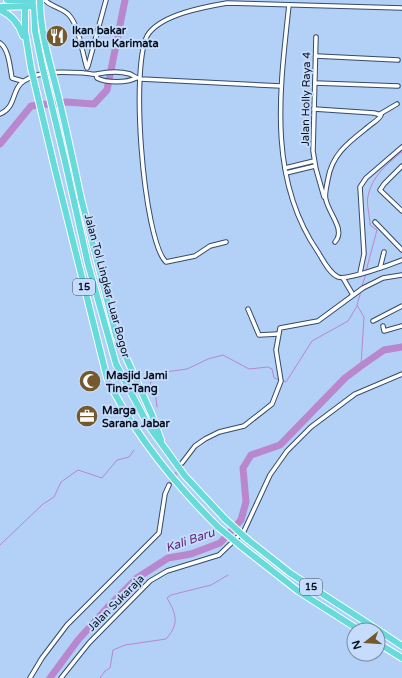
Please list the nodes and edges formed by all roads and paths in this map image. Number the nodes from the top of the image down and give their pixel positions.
1 (9, 0) edge
2 (45, 0) edge
3 (106, 0) edge
4 (36, 3) edge
5 (289, 5) junction
6 (25, 6) junction
7 (0, 7) edge
8 (402, 8) edge
9 (0, 10) edge
10 (316, 38) dead end
11 (0, 43) edge
12 (28, 55) junction
13 (316, 56) junction
14 (398, 60) dead end
15 (87, 68) junction
16 (86, 73) junction
17 (96, 75) junction
18 (136, 78) junction
19 (141, 79) junction
20 (23, 81) junction
21 (315, 83) junction
22 (281, 86) junction
23 (398, 86) dead end
24 (397, 104) dead end
25 (314, 109) junction
26 (0, 114) edge
27 (380, 114) junction
28 (402, 147) edge
29 (314, 161) junction
30 (315, 166) junction
31 (402, 166) edge
32 (284, 168) junction
33 (286, 173) junction
34 (325, 199) junction
35 (402, 211) edge
36 (375, 222) dead end
37 (226, 242) dead end
38 (335, 242) dead end
39 (402, 250) edge
40 (384, 252) dead end
41 (402, 260) edge
42 (380, 268) junction
43 (362, 273) junction
44 (402, 275) edge
45 (343, 278) junction
46 (355, 294) junction
47 (402, 306) edge
48 (248, 309) dead end
49 (373, 321) dead end
50 (383, 326) dead end
51 (402, 326) edge
52 (278, 334) junction
53 (402, 374) edge
54 (164, 449) junction
55 (182, 463) tunnel mouth
56 (169, 485) tunnel mouth
57 (347, 622) edge
58 (366, 622) edge
59 (386, 635) edge
60 (402, 646) edge
61 (386, 648) edge
62 (402, 658) edge
63 (30, 678) edge
64 (61, 678) edge

1 - 4 highway
2 - 15 street
3 - 15 street
4 - 6 highway
4 - 54 highway, bridge
4 - 54 highway, Jalan Tol Lingkar Luar Bogor / 15, bridge
5 - 8 street
5 - 19 street
5 - 22 street
6 - 7 highway
6 - 12 highway, Jalan Tol Lingkar Luar Bogor / 15
9 - 12 highway
10 - 13 street, Jalan Holly Raya 4
11 - 20 street
12 - 57 highway, Jalan Tol Lingkar Luar Bogor / 15, bridge
13 - 14 street
13 - 21 street, Jalan Holly Raya 4
15 - 16 street
16 - 17 street
16 - 20 street
17 - 18 street
17 - 18 street
18 - 19 street
19 - 22 street
19 - 37 street
20 - 26 street
21 - 23 street
21 - 25 street, Jalan Holly Raya 4
22 - 32 street
24 - 27 street
25 - 27 street
25 - 29 street, Jalan Holly Raya 4
27 - 34 street
28 - 43 street
29 - 30 street, Jalan Holly Raya 4
29 - 32 street
30 - 33 street
30 - 34 street, Jalan Holly Raya 4
31 - 35 street
32 - 33 street
33 - 45 street
34 - 38 street, Jalan Holly Raya 4
36 - 39 street
40 - 42 street
41 - 42 street
42 - 43 street
43 - 45 street
44 - 46 street
45 - 46 street
46 - 52 street
47 - 49 street
48 - 52 street
50 - 51 street
52 - 55 street
53 - 64 street, Jalan Sukaraja
54 - 58 highway, Jalan Tol Lingkar Luar Bogor / 15, bridge
56 - 63 street
59 - 60 highway, Jalan Tol Lingkar Luar Bogor / 15
61 - 62 highway

